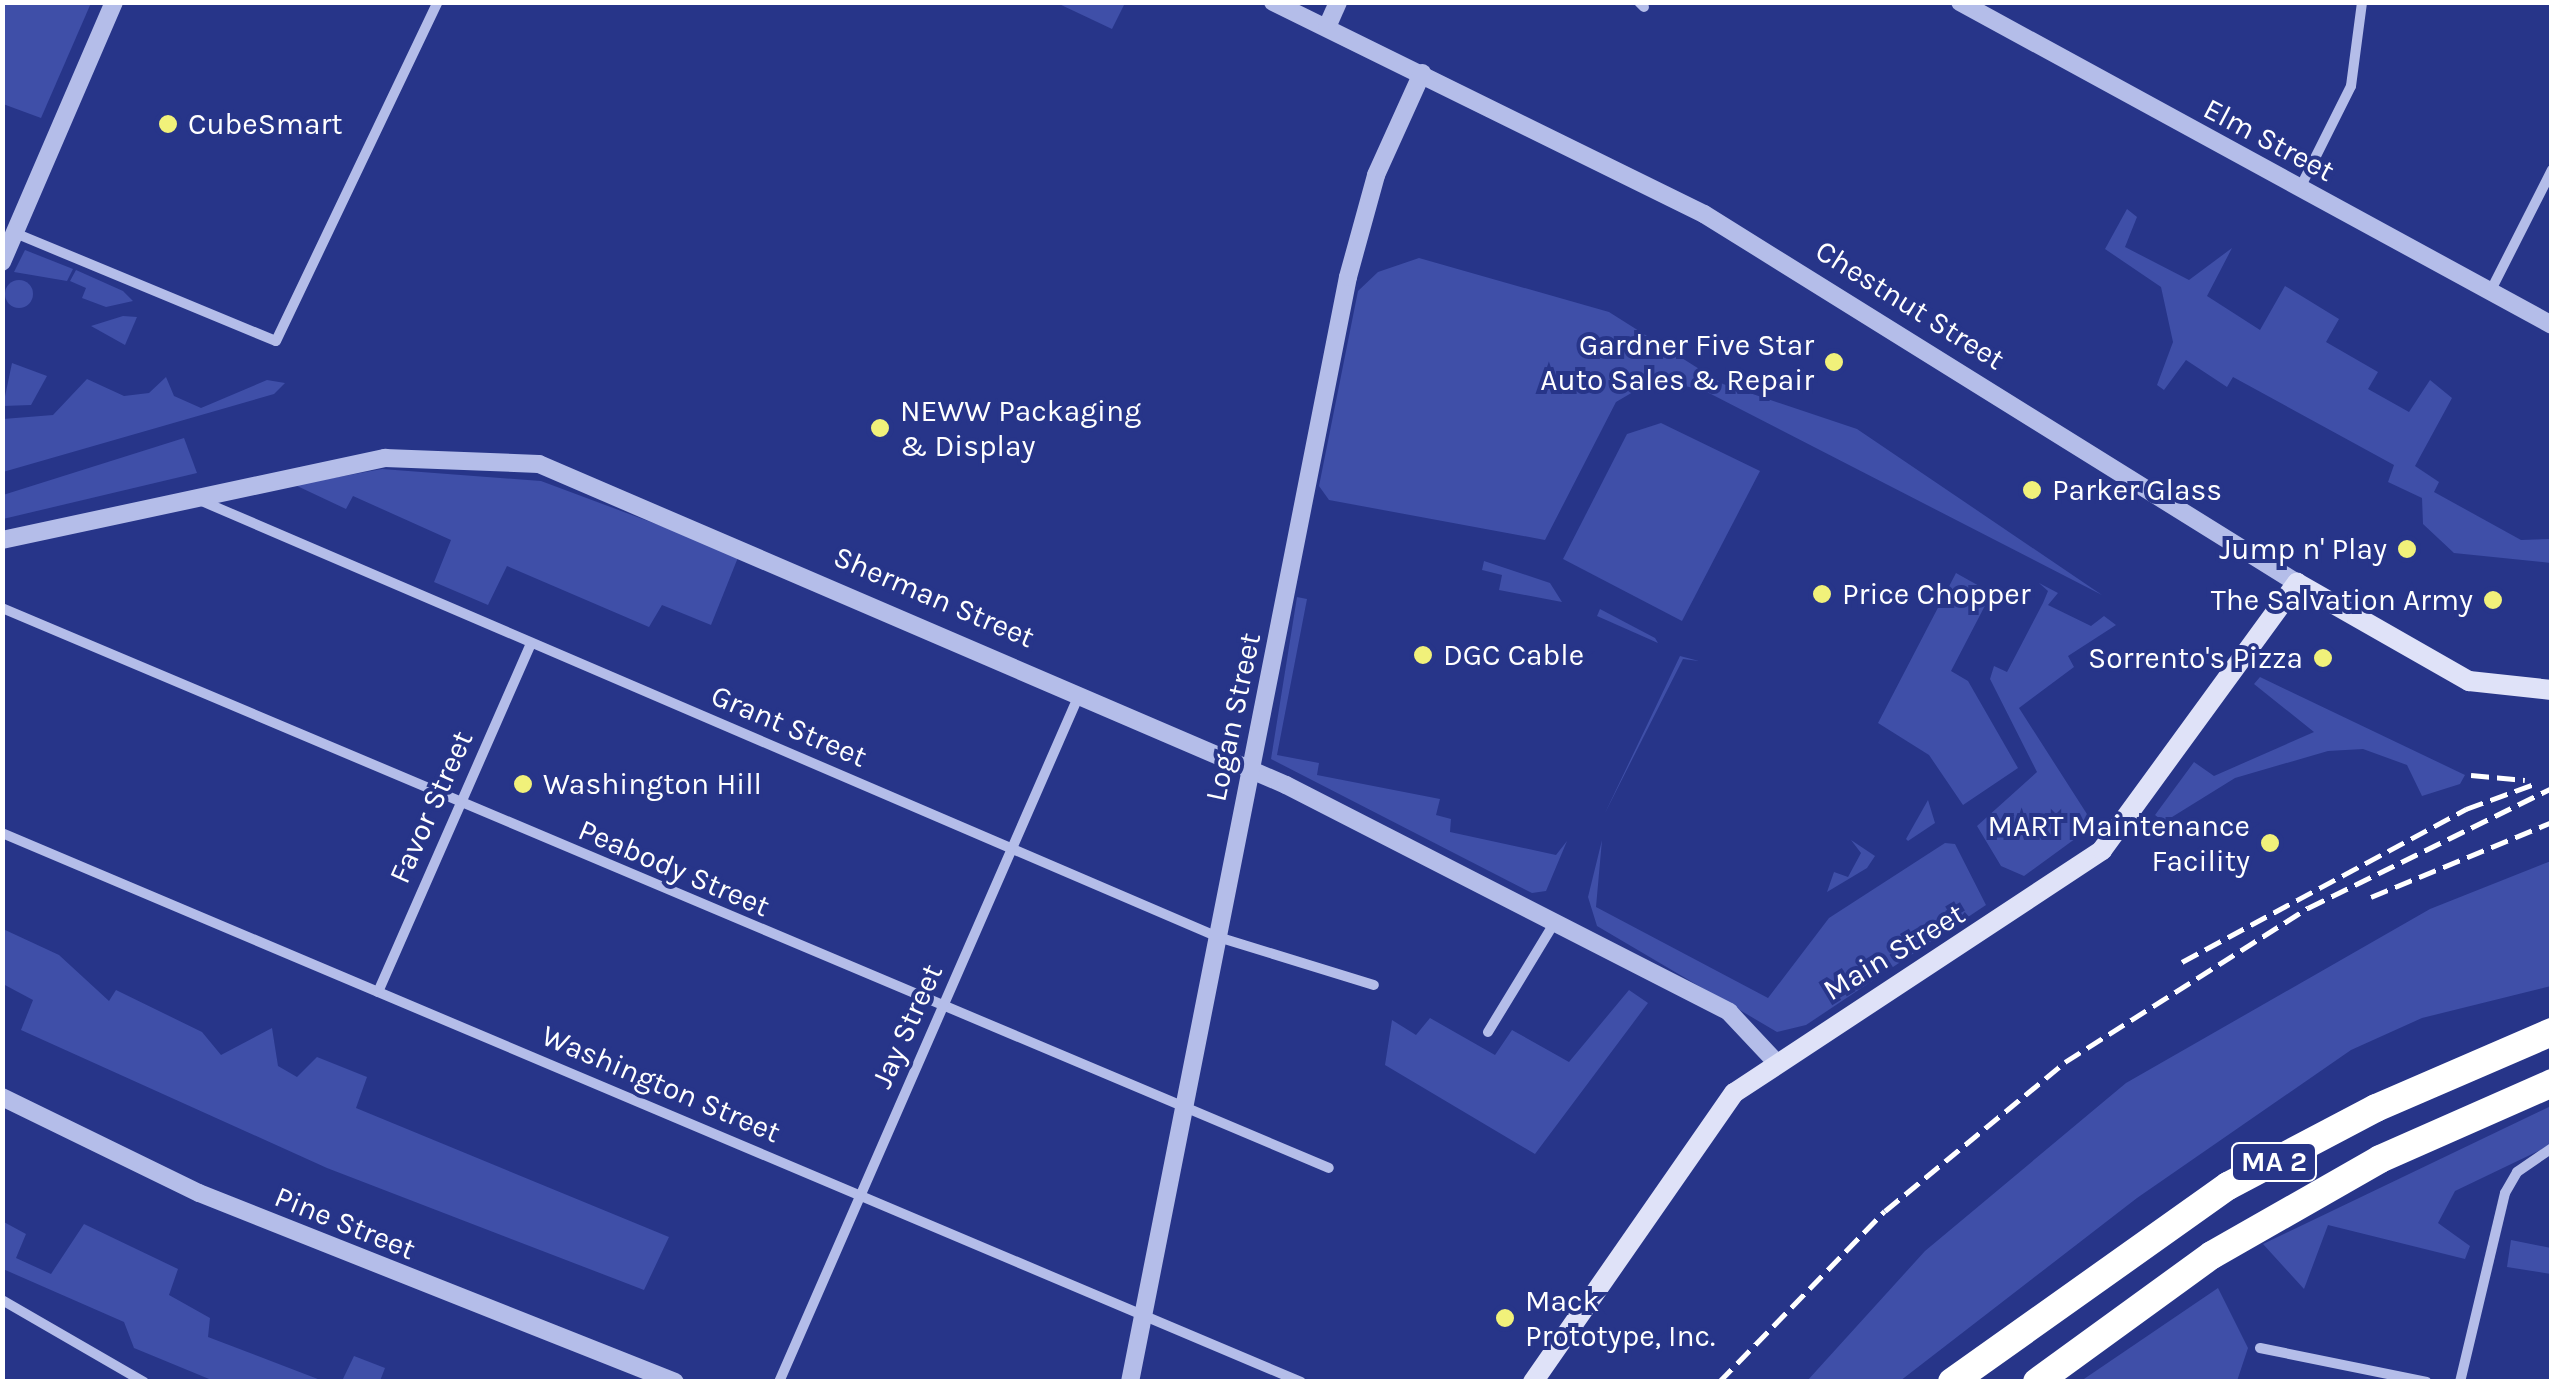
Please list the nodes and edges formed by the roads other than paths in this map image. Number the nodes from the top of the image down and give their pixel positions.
1 (114, 2) edge
2 (438, 2) edge
3 (1273, 2) edge
4 (1338, 2) edge
5 (1960, 2) edge
6 (2362, 2) edge
7 (1326, 27) junction
8 (1422, 74) junction
9 (2552, 170) edge
10 (2300, 188) junction
11 (15, 233) junction
12 (2, 262) edge
13 (2490, 292) junction
14 (2552, 325) edge
15 (191, 496) junction
16 (2, 540) edge
17 (2297, 583) junction
18 (2, 608) edge
19 (531, 643) junction
20 (1082, 690) junction
21 (2552, 690) edge
22 (1250, 768) junction
23 (460, 804) junction
24 (2, 833) edge
25 (1012, 849) junction
26 (1555, 922) junction
27 (1218, 937) junction
28 (1374, 985) dead end
29 (378, 992) junction
30 (942, 1009) junction
31 (1488, 1032) dead end
32 (2552, 1032) edge
33 (1774, 1060) junction
34 (2552, 1083) edge
35 (2, 1098) edge
36 (1184, 1112) junction
37 (2552, 1148) edge
38 (1329, 1168) dead end
39 (860, 1196) junction
40 (2, 1300) edge
41 (2132, 1308) junction
42 (1144, 1316) junction
43 (2019, 1331) junction
44 (2260, 1348) dead end
45 (144, 1382) edge
46 (676, 1382) edge
47 (779, 1382) edge
48 (1130, 1382) edge
49 (1300, 1382) edge
50 (1533, 1382) edge
51 (1952, 1382) edge
52 (1963, 1382) edge
53 (2036, 1382) edge
54 (2055, 1382) edge
55 (2427, 1382) edge
56 (2460, 1382) edge

1 - 11 street
2 - 11 street
3 - 7 street, Chestnut Street
4 - 7 street
5 - 10 street, Elm Street
6 - 10 street
7 - 8 street, Chestnut Street
8 - 17 street, Chestnut Street
8 - 22 street, Logan Street
9 - 13 street
10 - 13 street, Elm Street
11 - 12 street
13 - 14 street, Elm Street
15 - 16 street, Sherman Street
15 - 19 street, Grant Street
15 - 20 street, Sherman Street
17 - 21 main road, Chestnut Street
17 - 33 main road, Main Street
18 - 23 street, Peabody Street
19 - 23 street, Favor Street
19 - 25 street, Grant Street
20 - 22 street, Sherman Street
20 - 25 street, Jay Street
22 - 26 street, Sherman Street
22 - 27 street, Logan Street
23 - 29 street, Favor Street
23 - 30 street, Peabody Street
24 - 29 street, Washington Street
25 - 27 street, Grant Street
25 - 30 street, Jay Street
26 - 31 street
26 - 33 street, Sherman Street
27 - 28 street, Grant Street
27 - 36 street, Logan Street
29 - 39 street, Washington Street
30 - 36 street, Peabody Street
30 - 39 street, Jay Street
32 - 43 highway, MA 2
33 - 50 main road, Main Street
34 - 41 highway, MA 2
35 - 46 street, Pine Street
36 - 38 street, Peabody Street
36 - 42 street, Logan Street
37 - 56 street
39 - 42 street, Washington Street
39 - 47 street, Jay Street
40 - 45 street
41 - 53 highway, MA 2
41 - 54 highway
42 - 48 street, Logan Street
42 - 49 street, Washington Street
43 - 51 highway
43 - 52 highway, MA 2
44 - 55 street

